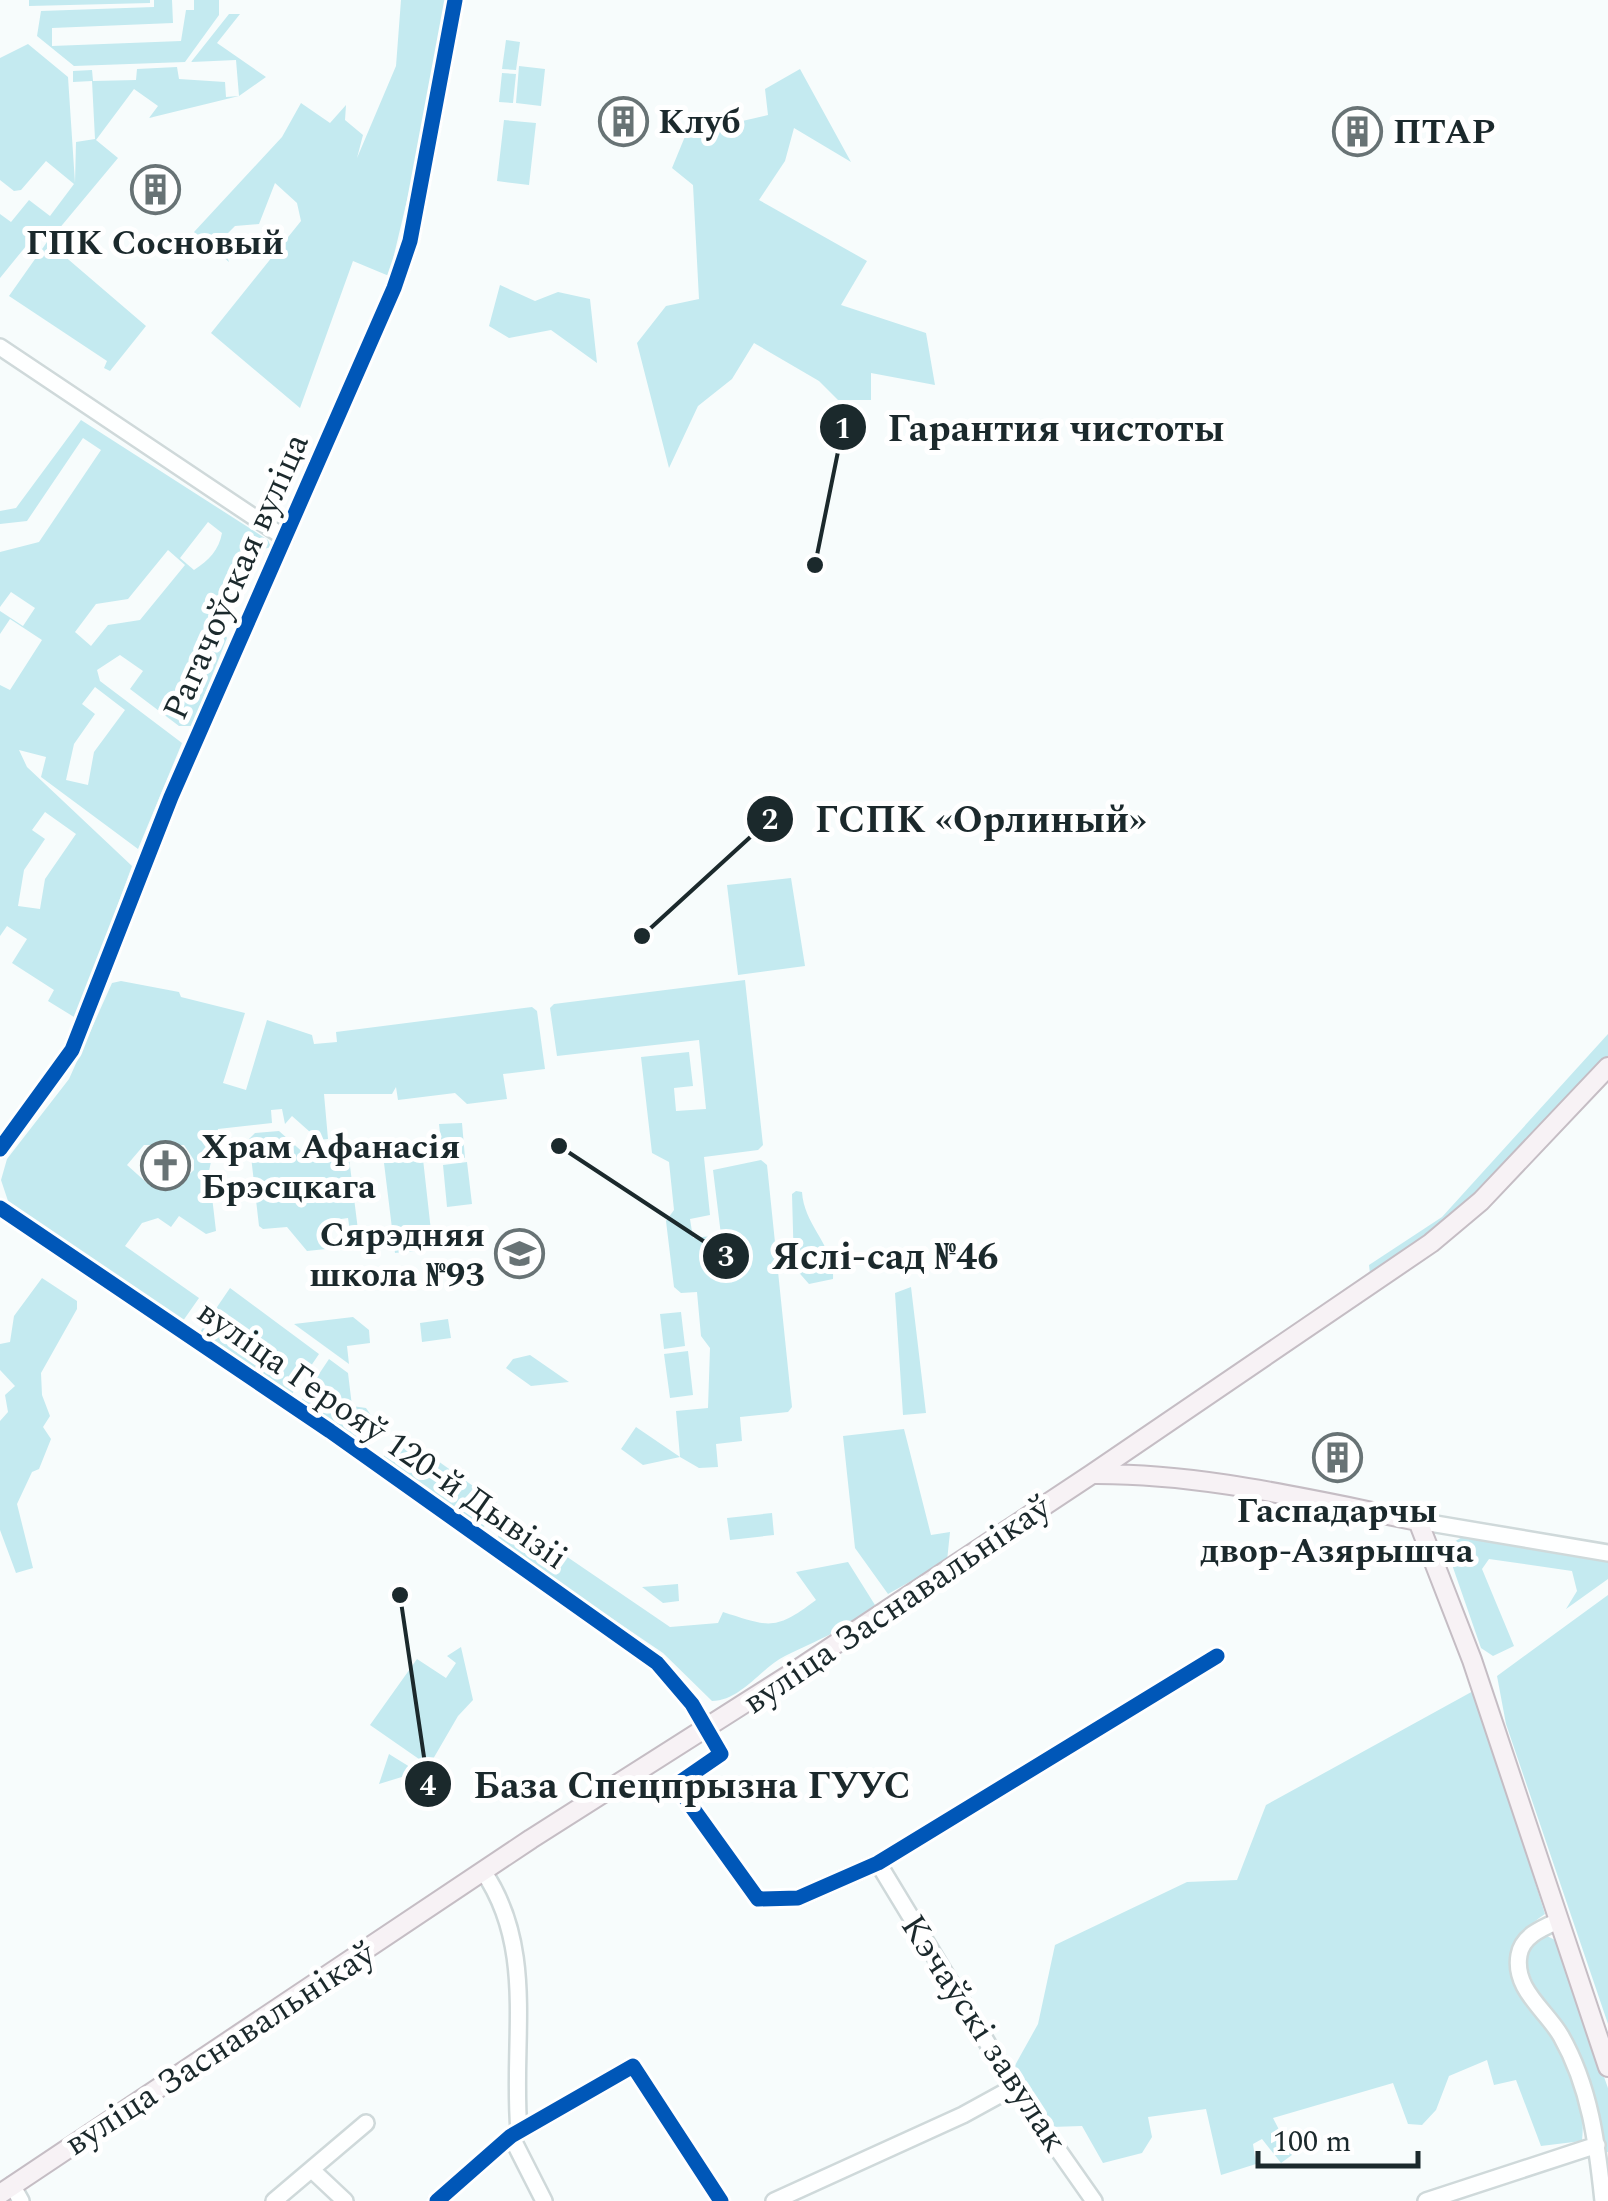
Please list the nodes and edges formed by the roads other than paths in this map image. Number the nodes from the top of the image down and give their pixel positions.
1 (455, 0) edge
2 (0, 346) edge
3 (285, 538) junction
4 (1608, 1068) edge
5 (0, 1150) edge
6 (2, 1207) edge
7 (1092, 1474) junction
8 (1418, 1520) junction
9 (1608, 1553) edge
10 (1217, 1656) dead end
11 (705, 1730) junction
12 (878, 1864) junction
13 (483, 1870) junction
14 (1558, 1921) junction
15 (1608, 2067) edge
16 (1014, 2087) junction
17 (366, 2123) dead end
18 (515, 2134) junction
19 (1597, 2145) junction
20 (312, 2170) junction
21 (11, 2193) edge
22 (274, 2201) edge
23 (345, 2201) edge
24 (437, 2201) edge
25 (544, 2201) edge
26 (721, 2201) edge
27 (774, 2201) edge
28 (1094, 2201) edge
29 (1426, 2201) edge
30 (1603, 2201) edge

1 - 3 street, Рагачоўская вуліца
2 - 3 street
3 - 5 street, Рагачоўская вуліца
4 - 7 main road, вуліца Заснавальнікаў
6 - 11 street, вуліца Герояў 120-й Дывізіі
7 - 8 main road
7 - 11 main road, вуліца Заснавальнікаў
8 - 9 street
8 - 14 main road
10 - 12 street
11 - 12 street
11 - 13 main road, вуліца Заснавальнікаў
12 - 16 street, Кэчаўскі завулак
13 - 18 street
13 - 21 main road, вуліца Заснавальнікаў
14 - 15 main road
14 - 19 street
16 - 27 street
16 - 28 street, Кэчаўскі завулак
17 - 20 street
18 - 24 street
18 - 25 street
18 - 26 street
19 - 29 street
19 - 30 street
20 - 22 street
20 - 23 street

